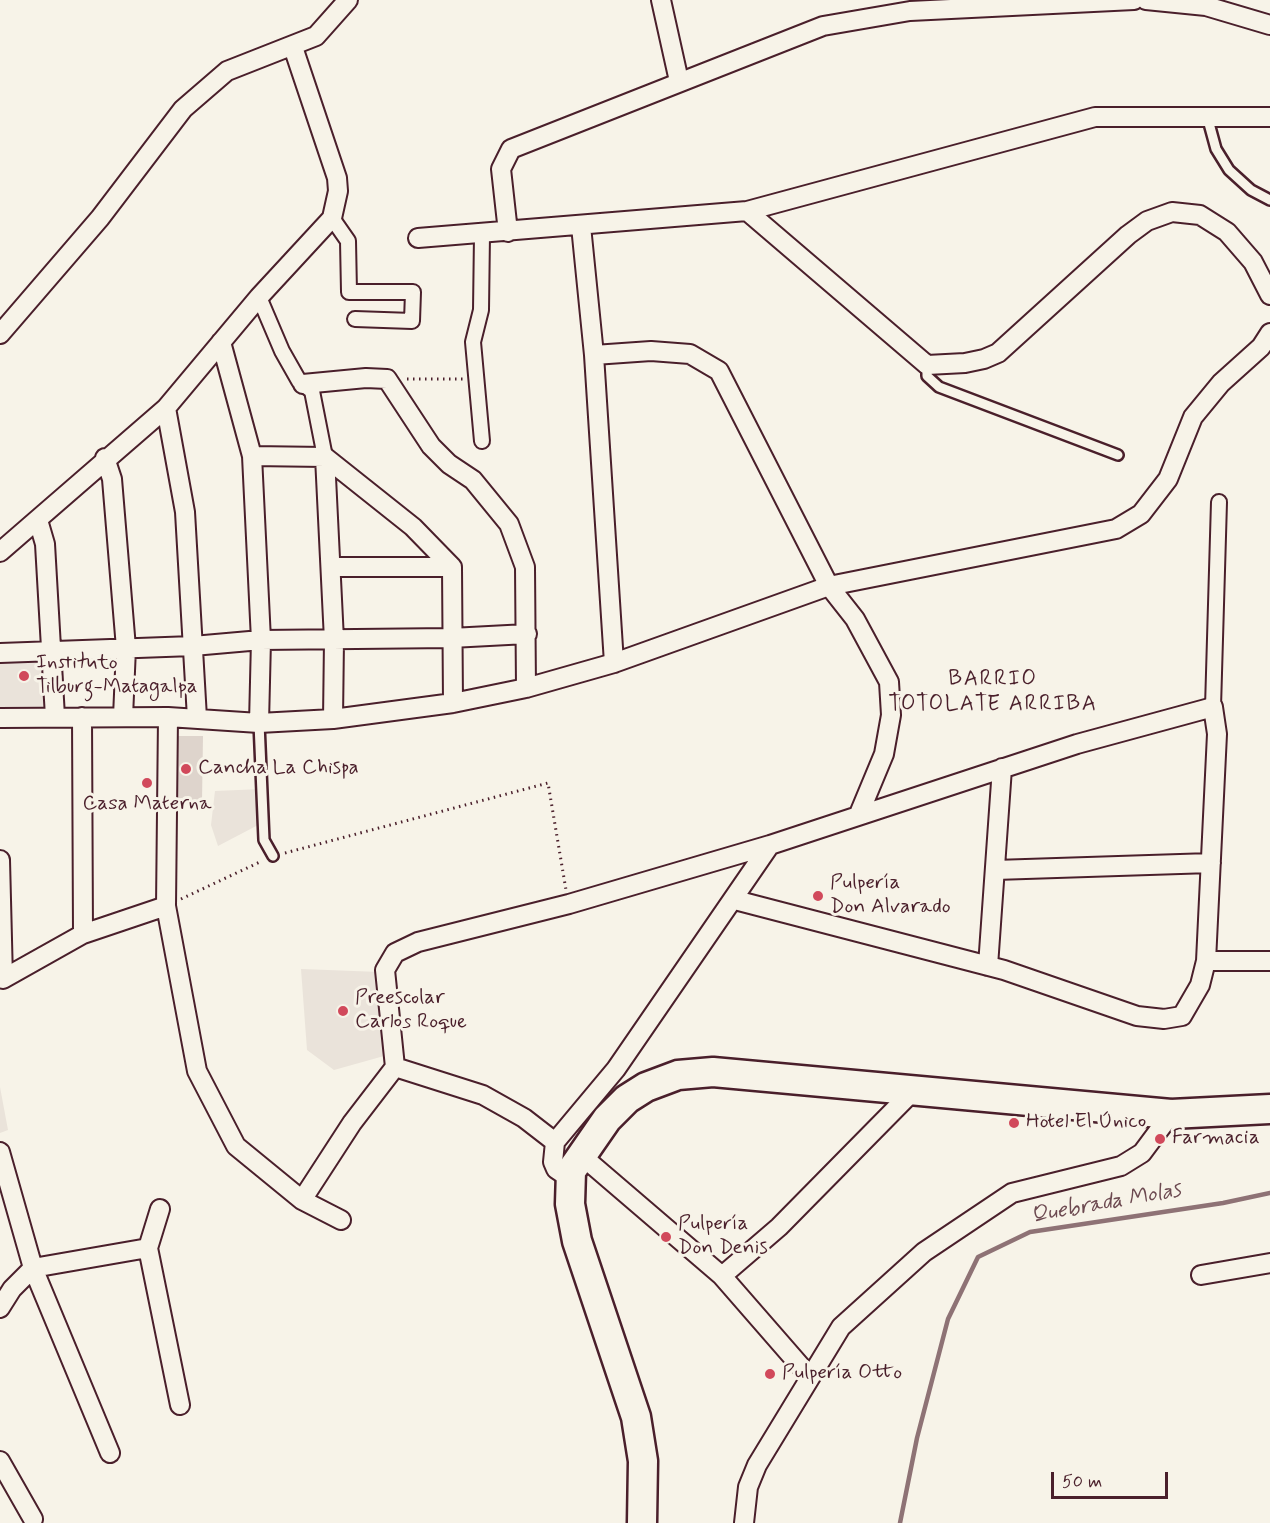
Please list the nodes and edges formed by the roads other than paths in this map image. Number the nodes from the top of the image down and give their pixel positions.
1 (348, 0) edge
2 (661, 0) edge
3 (1134, 0) edge
4 (1146, 0) edge
5 (1270, 25) edge
6 (293, 47) junction
7 (679, 81) junction
8 (1207, 116) junction
9 (1270, 117) edge
10 (1270, 200) edge
11 (747, 211) junction
12 (332, 218) junction
13 (581, 226) junction
14 (508, 232) junction
15 (482, 235) junction
16 (418, 238) dead end
17 (1270, 295) edge
18 (259, 297) junction
19 (355, 319) dead end
20 (1270, 333) edge
21 (0, 334) edge
22 (221, 342) junction
23 (594, 355) junction
24 (927, 365) junction
25 (303, 384) junction
26 (166, 408) junction
27 (482, 441) dead end
28 (1118, 455) dead end
29 (252, 456) junction
30 (325, 457) junction
31 (105, 459) junction
32 (1219, 502) dead end
33 (38, 520) junction
34 (0, 552) edge
35 (331, 567) junction
36 (452, 567) junction
37 (829, 586) junction
38 (527, 634) junction
39 (451, 638) junction
40 (261, 640) junction
41 (334, 640) junction
42 (193, 646) junction
43 (126, 648) junction
44 (51, 652) junction
45 (0, 653) edge
46 (614, 663) junction
47 (526, 687) junction
48 (453, 703) junction
49 (1213, 707) junction
50 (55, 717) junction
51 (82, 717) junction
52 (123, 717) junction
53 (168, 717) junction
54 (0, 718) edge
55 (196, 718) junction
56 (333, 719) junction
57 (259, 723) junction
58 (1002, 768) junction
59 (859, 814) junction
60 (770, 845) junction
61 (273, 856) road end
62 (0, 860) edge
63 (1211, 863) junction
64 (994, 870) junction
65 (735, 900) junction
66 (166, 906) junction
67 (83, 934) junction
68 (1206, 961) junction
69 (1270, 961) edge
70 (988, 966) junction
71 (395, 1067) junction
72 (914, 1090) junction
73 (1270, 1109) edge
74 (1171, 1114) junction
75 (555, 1142) junction
76 (0, 1152) edge
77 (576, 1167) junction
78 (302, 1200) junction
79 (160, 1209) dead end
80 (341, 1220) dead end
81 (148, 1248) junction
82 (1270, 1263) edge
83 (33, 1268) junction
84 (1201, 1275) dead end
85 (722, 1276) junction
86 (0, 1308) edge
87 (810, 1377) junction
88 (180, 1405) dead end
89 (110, 1453) dead end
90 (0, 1461) edge
91 (33, 1519) dead end
92 (642, 1523) edge
93 (744, 1523) edge

1 - 6 street
2 - 7 street
3 - 7 street
4 - 5 street
6 - 12 street
6 - 21 street
7 - 14 street
8 - 9 street
8 - 10 lane
8 - 11 street
11 - 13 street
11 - 24 street
12 - 18 street
12 - 19 street
13 - 14 street
13 - 23 street
14 - 15 street
15 - 16 street
15 - 27 street
17 - 24 street
18 - 22 street
18 - 25 street
20 - 37 street
22 - 26 street
22 - 29 street
23 - 37 street
23 - 46 street
24 - 28 lane
25 - 30 street
25 - 38 street
26 - 31 street
26 - 42 street
29 - 30 street
29 - 40 street
30 - 35 street
30 - 36 street
31 - 33 street
31 - 43 street
32 - 49 street
33 - 34 street
33 - 44 street
35 - 36 street
35 - 41 street
36 - 39 street
37 - 46 street
37 - 59 street
38 - 39 street
38 - 47 street
39 - 41 street
39 - 48 street
40 - 41 street
40 - 42 street
40 - 57 street
41 - 56 street
42 - 43 street
42 - 55 street
43 - 44 street
43 - 52 street
44 - 45 street
44 - 50 street
46 - 47 street
47 - 48 street
48 - 56 street
49 - 58 street
49 - 63 street
50 - 51 street
50 - 54 street
51 - 52 street
51 - 67 street
52 - 53 street
53 - 55 street
53 - 66 street
55 - 57 street
56 - 57 street
57 - 61 lane
58 - 59 street
58 - 64 street
59 - 60 street
60 - 65 street
60 - 71 street
62 - 67 street
63 - 64 street
63 - 68 street
64 - 70 street
65 - 70 street
65 - 75 street
66 - 67 street
66 - 78 street
68 - 69 street
68 - 70 street
71 - 75 street
71 - 78 street
72 - 74 main road
72 - 77 main road
72 - 85 street
73 - 74 main road
74 - 87 street
75 - 77 street
76 - 83 street
77 - 85 street
77 - 92 main road
78 - 80 street
79 - 81 street
81 - 83 street
81 - 88 street
82 - 84 street
83 - 86 street
83 - 89 street
85 - 87 street
87 - 93 street
90 - 91 street

